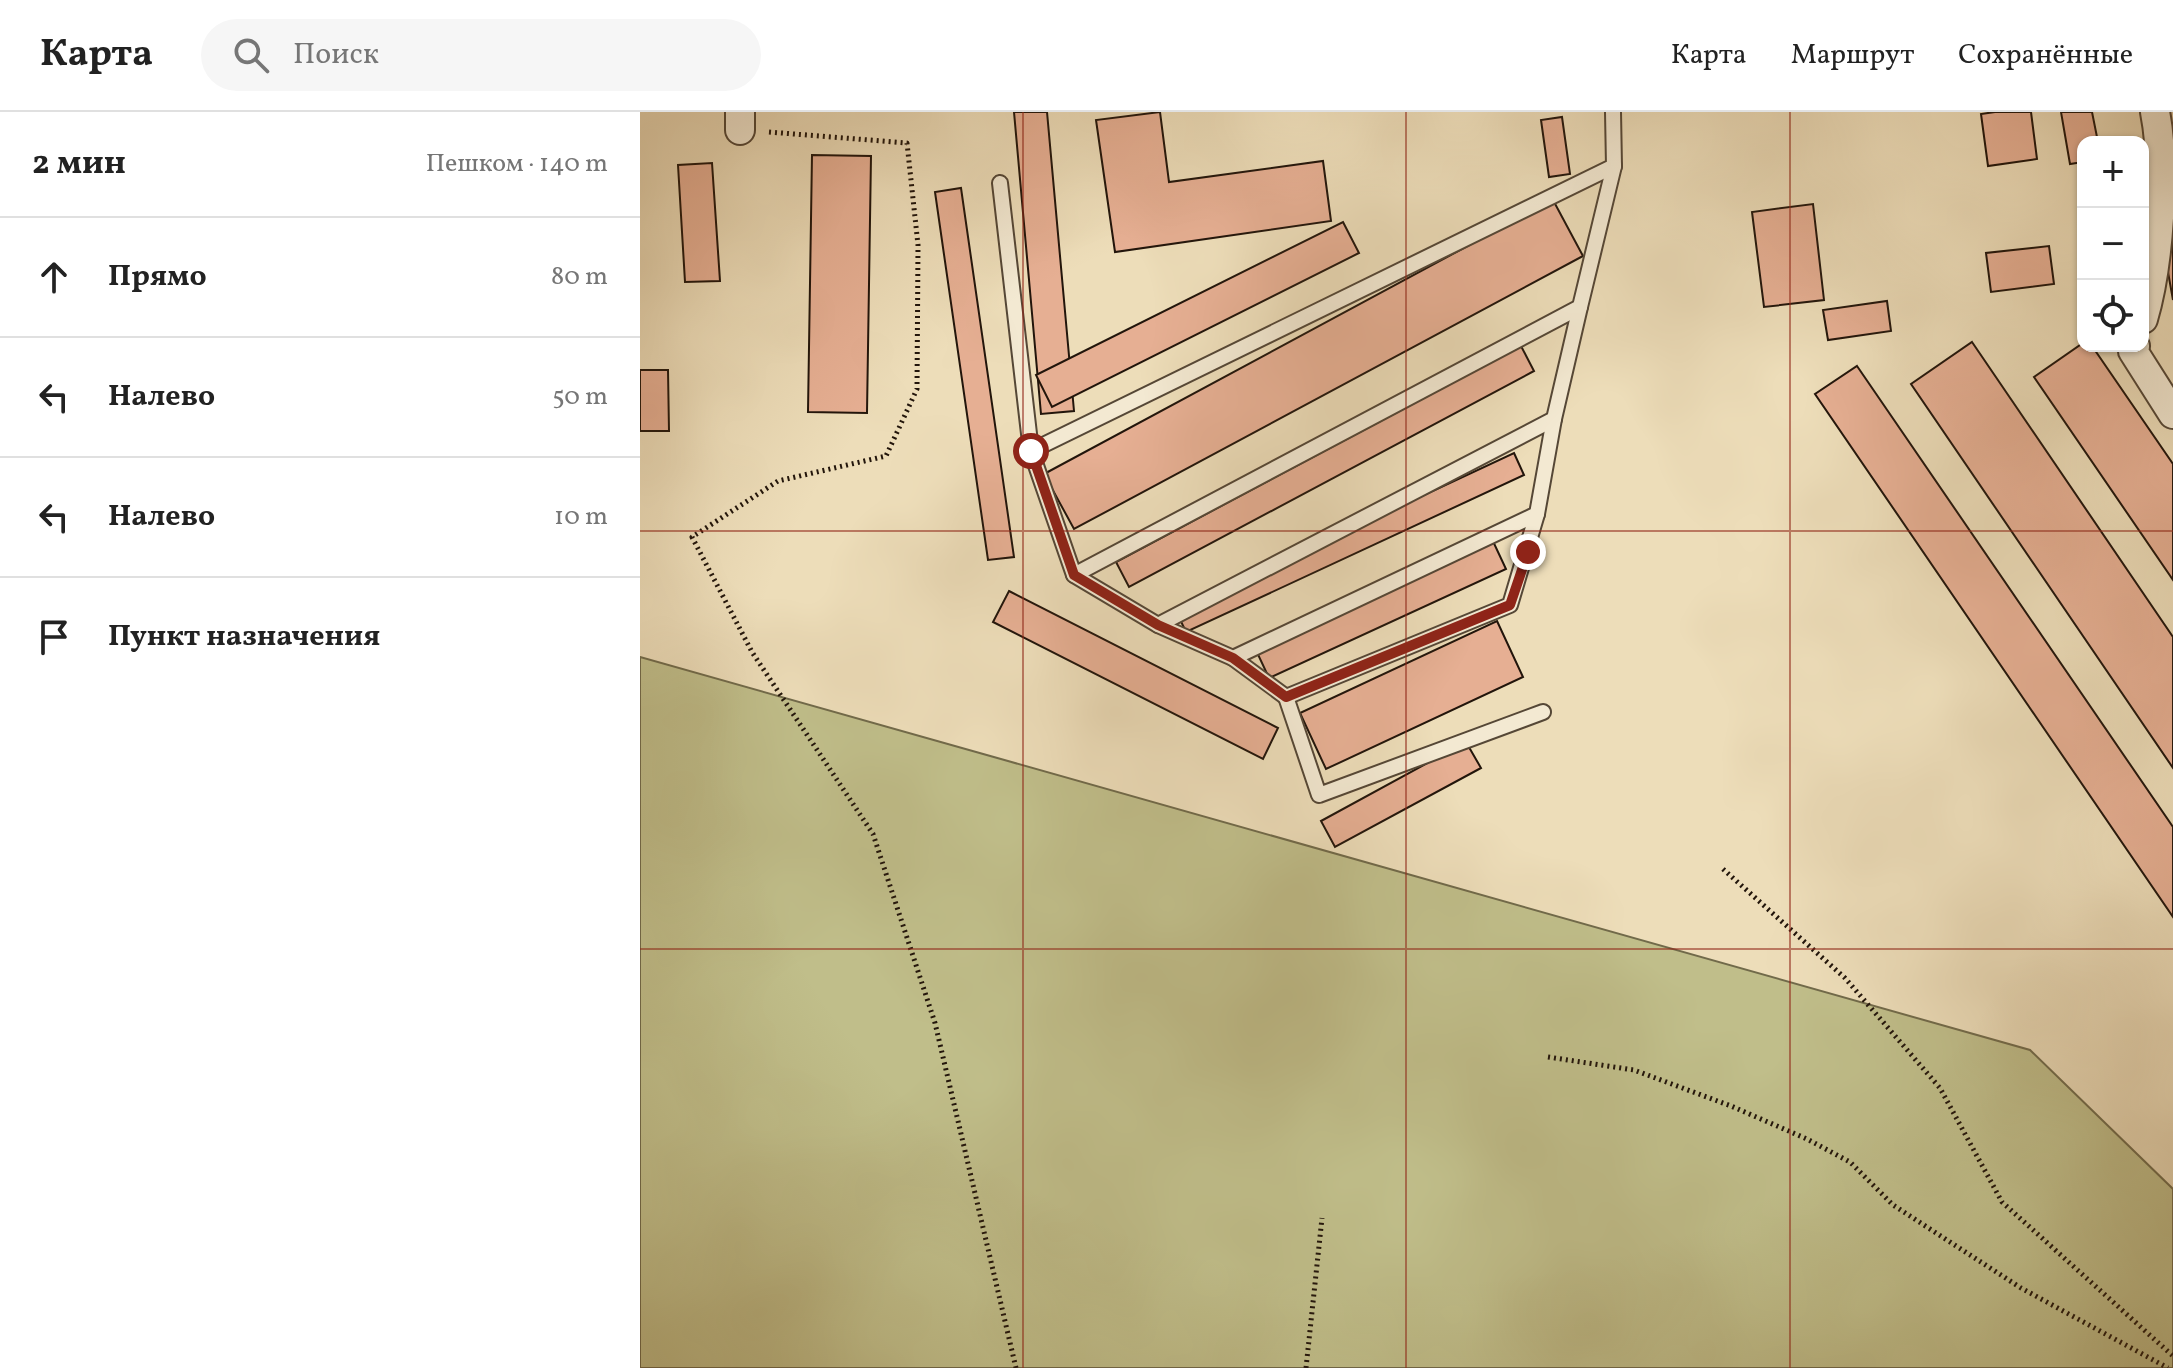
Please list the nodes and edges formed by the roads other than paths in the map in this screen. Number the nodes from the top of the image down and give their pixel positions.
1 (1613, 112) edge
2 (2155, 112) edge
3 (1614, 166) junction
4 (1000, 183) dead end
5 (2149, 299) edge
6 (1580, 307) junction
7 (2134, 352) edge
8 (2173, 414) edge
9 (1554, 419) junction
10 (1031, 451) junction
11 (1537, 514) junction
12 (1074, 575) junction
13 (1158, 625) junction
14 (1233, 658) junction
15 (1286, 697) junction
16 (1543, 712) dead end

1 - 3 lane
2 - 5 street
3 - 6 lane
3 - 10 lane
4 - 10 lane
6 - 9 lane
6 - 12 lane
7 - 8 street
9 - 11 lane
9 - 13 lane
10 - 12 lane
11 - 14 lane
11 - 15 lane
12 - 13 lane
13 - 14 lane
14 - 15 lane
15 - 16 lane

